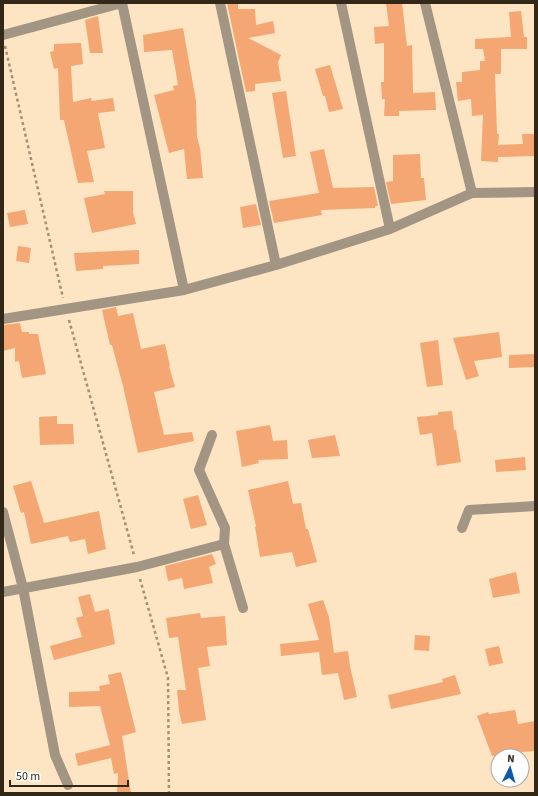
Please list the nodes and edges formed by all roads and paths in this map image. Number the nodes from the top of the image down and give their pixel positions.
1 (220, 3) edge
2 (341, 3) edge
3 (425, 3) edge
4 (4, 39) edge
5 (535, 192) edge
6 (472, 193) junction
7 (390, 229) junction
8 (276, 265) junction
9 (184, 290) junction
10 (66, 309) junction
11 (3, 318) edge
12 (212, 436) dead end
13 (535, 506) edge
14 (3, 512) edge
15 (462, 528) dead end
16 (224, 544) junction
17 (137, 567) junction
18 (23, 588) junction
19 (3, 592) edge
20 (243, 608) dead end
21 (68, 785) dead end
22 (169, 793) edge

1 - 8 street
2 - 7 street
3 - 6 street
4 - 9 street
4 - 10 path
5 - 6 street
6 - 7 street
7 - 8 street
8 - 9 street
9 - 10 street
10 - 11 street
10 - 17 path
12 - 16 street
13 - 15 street
14 - 18 street
16 - 17 street
16 - 20 street
17 - 18 street
17 - 22 path
18 - 19 street
18 - 21 street

